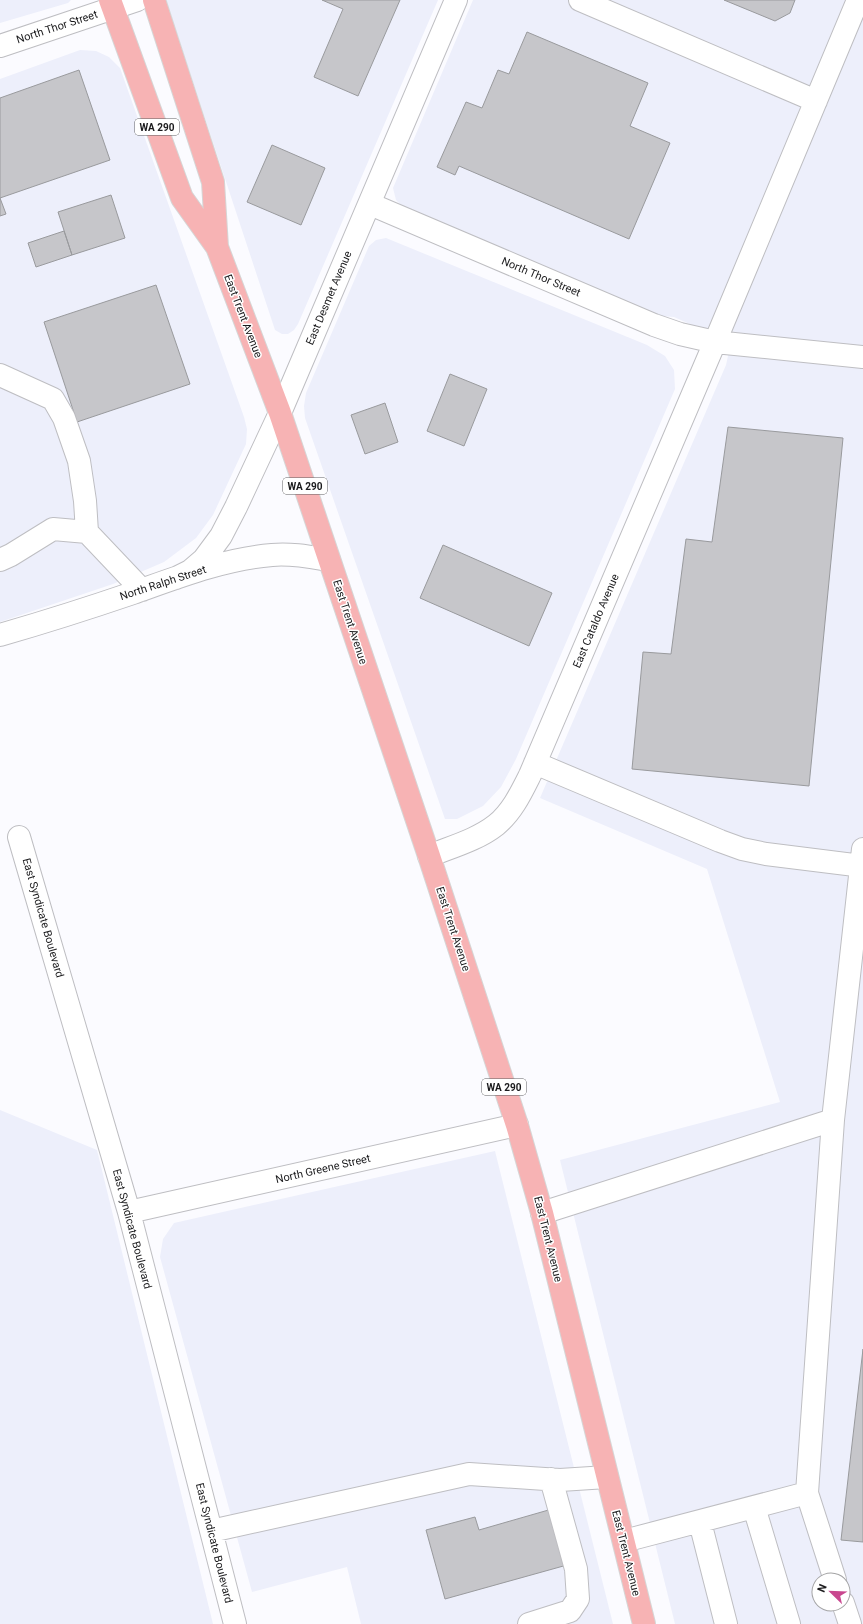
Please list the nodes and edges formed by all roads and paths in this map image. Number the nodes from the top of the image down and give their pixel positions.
1 (137, 0) edge
2 (154, 0) edge
3 (456, 0) edge
4 (580, 0) edge
5 (858, 0) edge
6 (112, 4) edge
7 (0, 46) edge
8 (816, 101) junction
9 (370, 204) junction
10 (217, 247) junction
11 (715, 342) junction
12 (863, 357) edge
13 (0, 375) edge
14 (280, 412) junction
15 (87, 532) junction
16 (0, 560) edge
17 (329, 560) junction
18 (176, 578) junction
19 (142, 590) junction
20 (0, 635) edge
21 (536, 763) junction
22 (20, 837) dead end
23 (429, 856) junction
24 (862, 860) edge
25 (833, 1120) junction
26 (517, 1126) junction
27 (129, 1212) junction
28 (542, 1213) junction
29 (607, 1478) junction
30 (551, 1480) junction
31 (807, 1493) junction
32 (754, 1508) junction
33 (700, 1522) junction
34 (211, 1531) junction
35 (624, 1541) junction
36 (833, 1572) edge
37 (846, 1612) edge
38 (235, 1624) edge
39 (529, 1624) edge
40 (644, 1624) edge
41 (726, 1624) edge
42 (789, 1624) edge
43 (850, 1624) edge

1 - 6 street, North Thor Street
2 - 10 main road, East Trent Avenue / WA 290
3 - 9 street, East Desmet Avenue
4 - 8 street
5 - 8 street, East Cataldo Avenue
6 - 7 street, North Thor Street
6 - 10 main road, East Trent Avenue / WA 290
8 - 11 street, East Cataldo Avenue
9 - 11 street, North Thor Street
9 - 14 street, East Desmet Avenue
10 - 14 main road, East Trent Avenue / WA 290
11 - 12 street, North Thor Street
11 - 21 street, East Cataldo Avenue
13 - 15 street
14 - 17 main road, East Trent Avenue / WA 290
14 - 18 street, East Desmet Avenue
15 - 16 street
15 - 19 street
17 - 18 street, North Ralph Street
17 - 23 main road, East Trent Avenue / WA 290
18 - 19 street, North Ralph Street
19 - 20 street, North Ralph Street
21 - 23 street, East Cataldo Avenue
21 - 24 street
22 - 27 street, East Syndicate Boulevard
23 - 26 main road, East Trent Avenue / WA 290
24 - 25 street
25 - 28 street
25 - 31 street
26 - 27 street, North Greene Street
26 - 28 main road, East Trent Avenue / WA 290
27 - 34 street, East Syndicate Boulevard
28 - 29 main road, East Trent Avenue / WA 290
29 - 30 street
29 - 35 main road, East Trent Avenue / WA 290
30 - 34 street
30 - 39 street
31 - 32 street
31 - 36 street
32 - 33 street
32 - 42 street
33 - 35 street
33 - 41 street
34 - 38 street, East Syndicate Boulevard
35 - 40 main road, East Trent Avenue / WA 290
37 - 43 street

